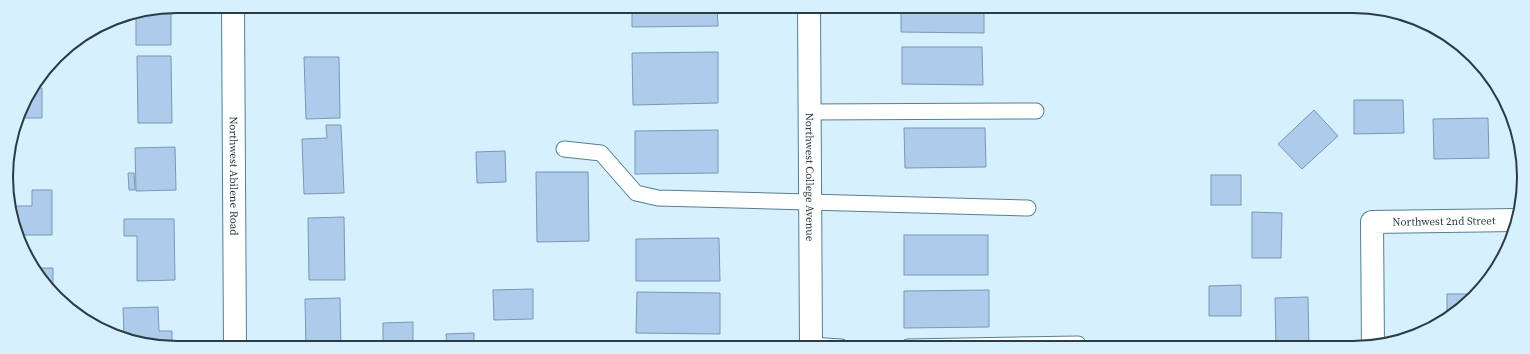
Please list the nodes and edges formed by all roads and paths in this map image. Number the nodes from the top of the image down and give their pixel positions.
1 (233, 13) edge
2 (809, 13) edge
3 (1036, 111) dead end
4 (809, 112) junction
5 (564, 149) dead end
6 (810, 203) junction
7 (1028, 208) dead end
8 (1511, 220) edge
9 (1373, 340) edge
10 (235, 341) edge
11 (811, 341) edge

1 - 10 street, Northwest Abilene Road
2 - 4 street, Northwest College Avenue
3 - 4 lane
4 - 6 street, Northwest College Avenue
5 - 6 lane
6 - 7 lane
6 - 11 street, Northwest College Avenue
8 - 9 street, Northwest 2nd Street

